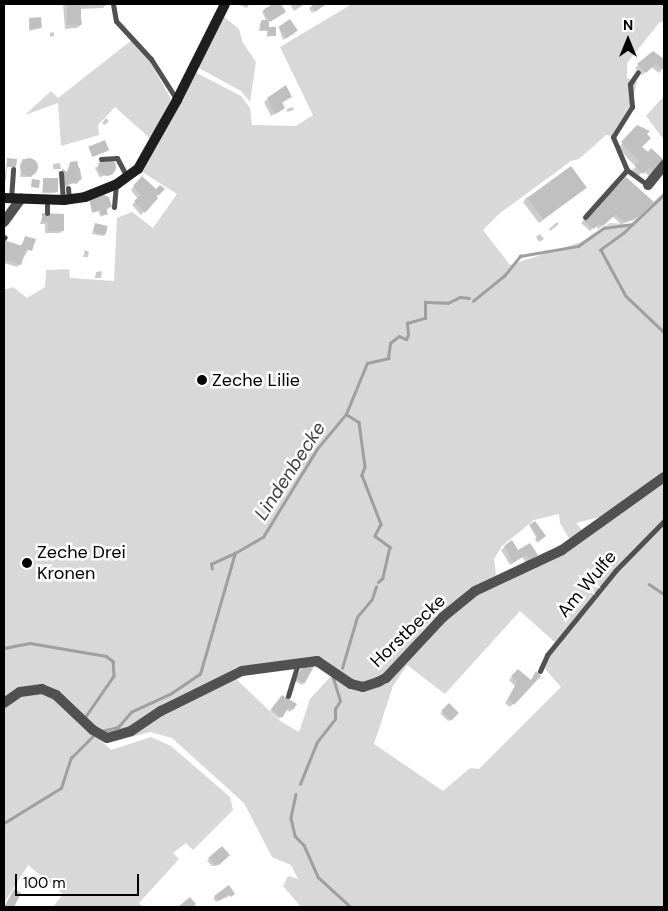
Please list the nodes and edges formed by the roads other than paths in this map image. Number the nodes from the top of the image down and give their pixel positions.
1 (113, 4) edge
2 (226, 4) edge
3 (638, 72) dead end
4 (177, 100) junction
5 (101, 159) dead end
6 (664, 165) edge
7 (13, 169) dead end
8 (627, 170) junction
9 (61, 174) dead end
10 (127, 177) junction
11 (116, 184) junction
12 (648, 185) joint
13 (68, 188) dead end
14 (12, 199) edge
15 (47, 200) junction
16 (66, 200) junction
17 (114, 207) dead end
18 (47, 212) dead end
19 (585, 217) dead end
20 (4, 222) edge
21 (664, 477) edge
22 (664, 521) edge
23 (299, 662) junction
24 (540, 671) dead end
25 (288, 696) dead end
26 (4, 703) edge

1 - 4 lane
2 - 4 street
3 - 8 lane
4 - 10 street
5 - 10 lane
6 - 12 street
7 - 14 lane
8 - 12 lane
8 - 19 lane
9 - 16 lane
10 - 11 street
11 - 16 street
11 - 17 lane
13 - 16 lane
14 - 15 street
14 - 20 street
15 - 16 street
15 - 18 lane
21 - 23 street, Horstbecke
22 - 24 lane, Am Wulfe
23 - 25 lane
23 - 26 street, Horstbecke

